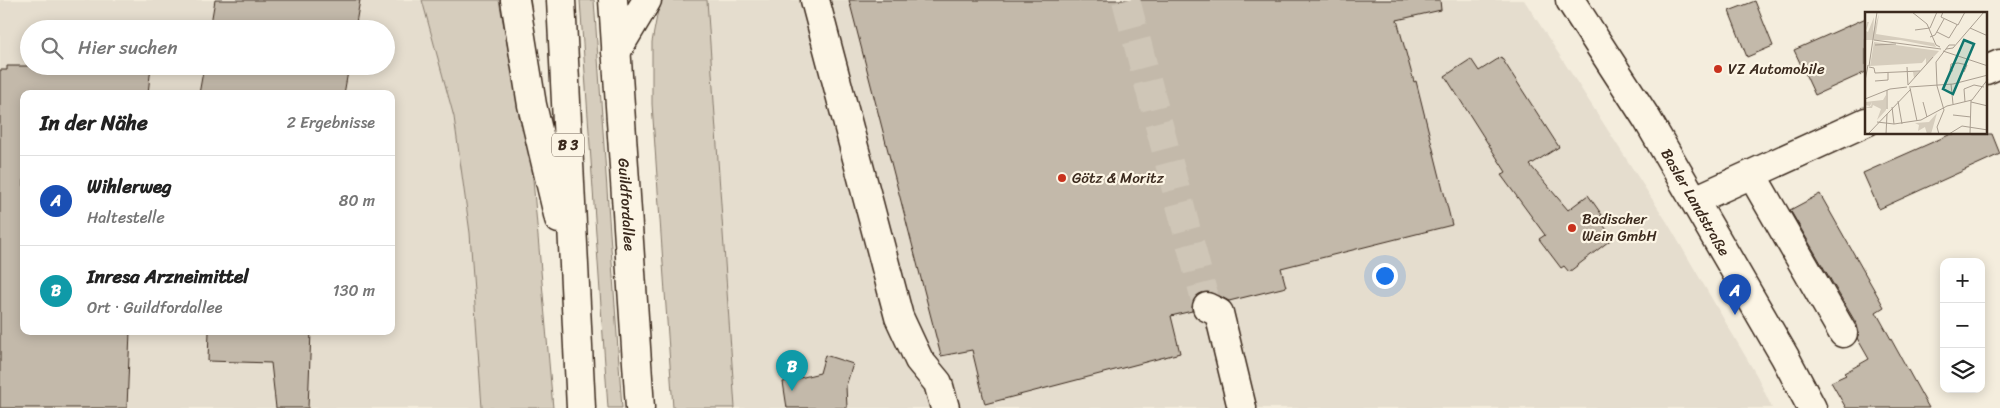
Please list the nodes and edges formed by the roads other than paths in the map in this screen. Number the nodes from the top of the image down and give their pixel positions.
1 (515, 0) edge
2 (561, 0) edge
3 (613, 0) edge
4 (646, 0) edge
5 (815, 0) edge
6 (1570, 0) edge
7 (616, 52) junction
8 (2000, 64) edge
9 (1988, 69) edge
10 (1865, 122) edge
11 (1752, 175) junction
12 (1695, 200) junction
13 (575, 289) junction
14 (1207, 307) tunnel mouth
15 (1843, 334) dead end
16 (581, 408) edge
17 (640, 408) edge
18 (944, 408) edge
19 (1242, 408) edge
20 (1812, 408) edge

1 - 13 main road
2 - 13 main road, B 3
3 - 7 main road, Guildfordallee
4 - 7 main road
5 - 18 main road
6 - 12 main road, Basler Landstraße
7 - 17 main road, Guildfordallee
8 - 9 main road
10 - 11 main road
11 - 12 main road
11 - 15 main road
12 - 20 main road, Basler Landstraße
13 - 16 main road, B 3
14 - 19 main road

